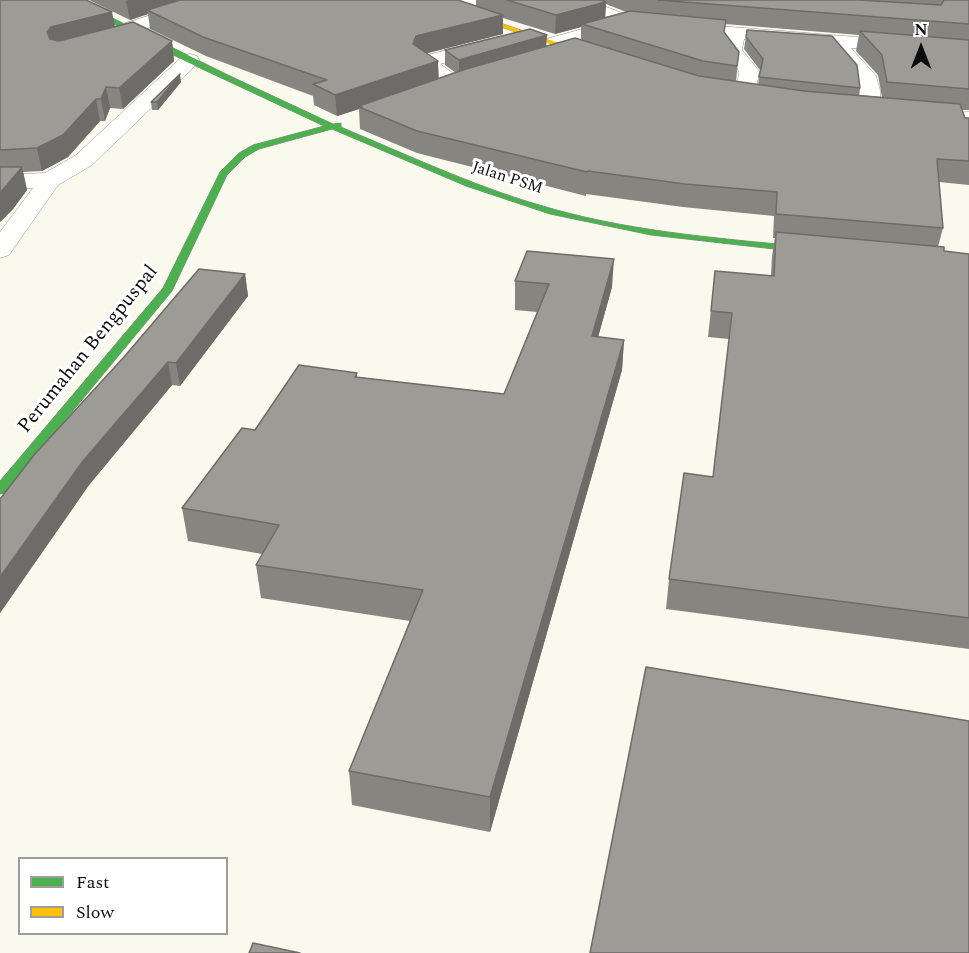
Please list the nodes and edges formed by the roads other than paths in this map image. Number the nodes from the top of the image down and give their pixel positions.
1 (71, 0) edge
2 (215, 0) edge
3 (478, 0) edge
4 (573, 0) edge
5 (453, 9) joint
6 (629, 22) junction
7 (134, 31) junction
8 (736, 34) junction
9 (529, 35) junction
10 (106, 42) edge
11 (840, 42) junction
12 (552, 49) junction
13 (969, 52) edge
14 (190, 60) junction
15 (607, 60) edge
16 (463, 82) joint
17 (438, 90) edge
18 (734, 96) joint
19 (760, 99) edge
20 (871, 110) edge
21 (350, 121) dead end
22 (332, 127) junction
23 (50, 180) junction
24 (0, 182) edge
25 (0, 250) edge
26 (828, 252) edge
27 (0, 490) edge

1 - 7 street, Jalan PSM
2 - 7 street
3 - 5 street
4 - 6 street
5 - 9 street
6 - 8 street
6 - 12 street
7 - 10 street
7 - 14 street, Jalan PSM
8 - 11 street
8 - 18 street
9 - 12 street
9 - 16 street
11 - 13 street
11 - 20 street
12 - 15 street
14 - 22 street, Jalan PSM
14 - 23 street
16 - 17 street
18 - 19 street
21 - 22 street, Perumahan Bengpuspal
22 - 26 street, Jalan PSM
22 - 27 street, Perumahan Bengpuspal
23 - 24 street
23 - 25 street

